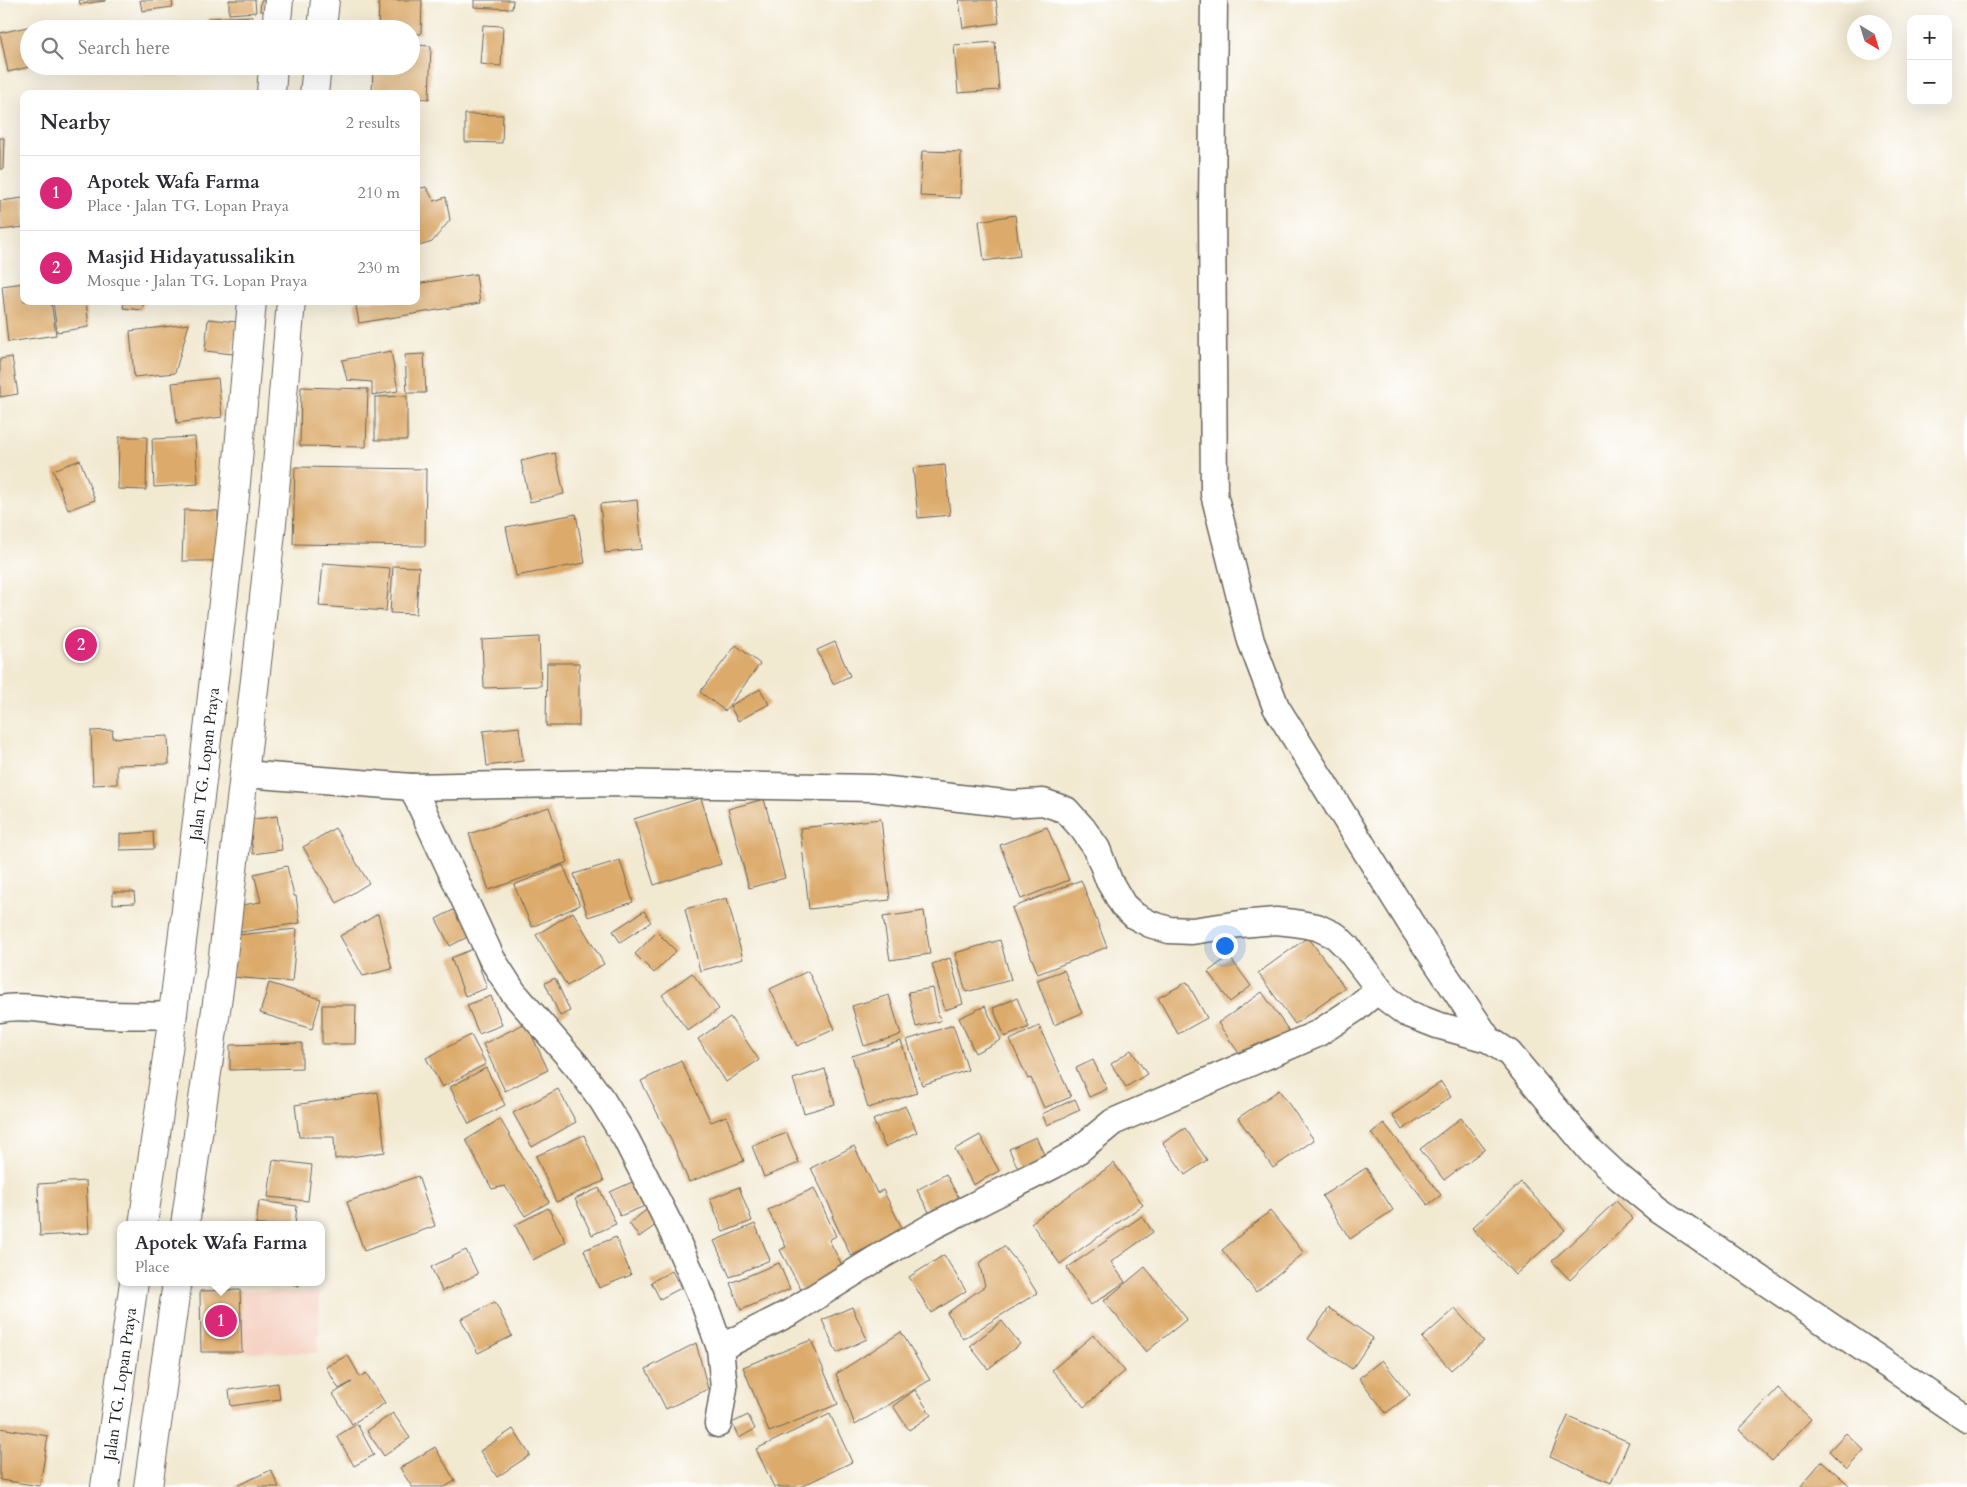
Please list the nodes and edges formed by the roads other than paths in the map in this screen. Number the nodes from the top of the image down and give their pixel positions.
1 (278, 0) edge
2 (325, 0) edge
3 (1214, 0) edge
4 (277, 20) edge
5 (323, 20) edge
6 (272, 75) edge
7 (316, 75) edge
8 (270, 90) edge
9 (314, 90) edge
10 (252, 305) edge
11 (291, 305) edge
12 (244, 774) junction
13 (412, 788) junction
14 (1379, 988) junction
15 (0, 1009) edge
16 (173, 1015) junction
17 (1488, 1039) junction
18 (144, 1221) edge
19 (186, 1221) edge
20 (133, 1286) edge
21 (175, 1286) edge
22 (720, 1348) junction
23 (1967, 1419) edge
24 (718, 1424) dead end
25 (105, 1487) edge
26 (148, 1487) edge

1 - 4 highway
2 - 5 highway
3 - 17 street
6 - 8 highway
7 - 9 highway
10 - 16 highway, Jalan TG. Lopan Praya
11 - 12 highway
12 - 13 street
12 - 19 highway
13 - 14 street
13 - 22 street
14 - 17 street
14 - 22 street
15 - 16 street
16 - 18 highway, Jalan TG. Lopan Praya
17 - 23 street
20 - 25 highway, Jalan TG. Lopan Praya
21 - 26 highway
22 - 24 street

